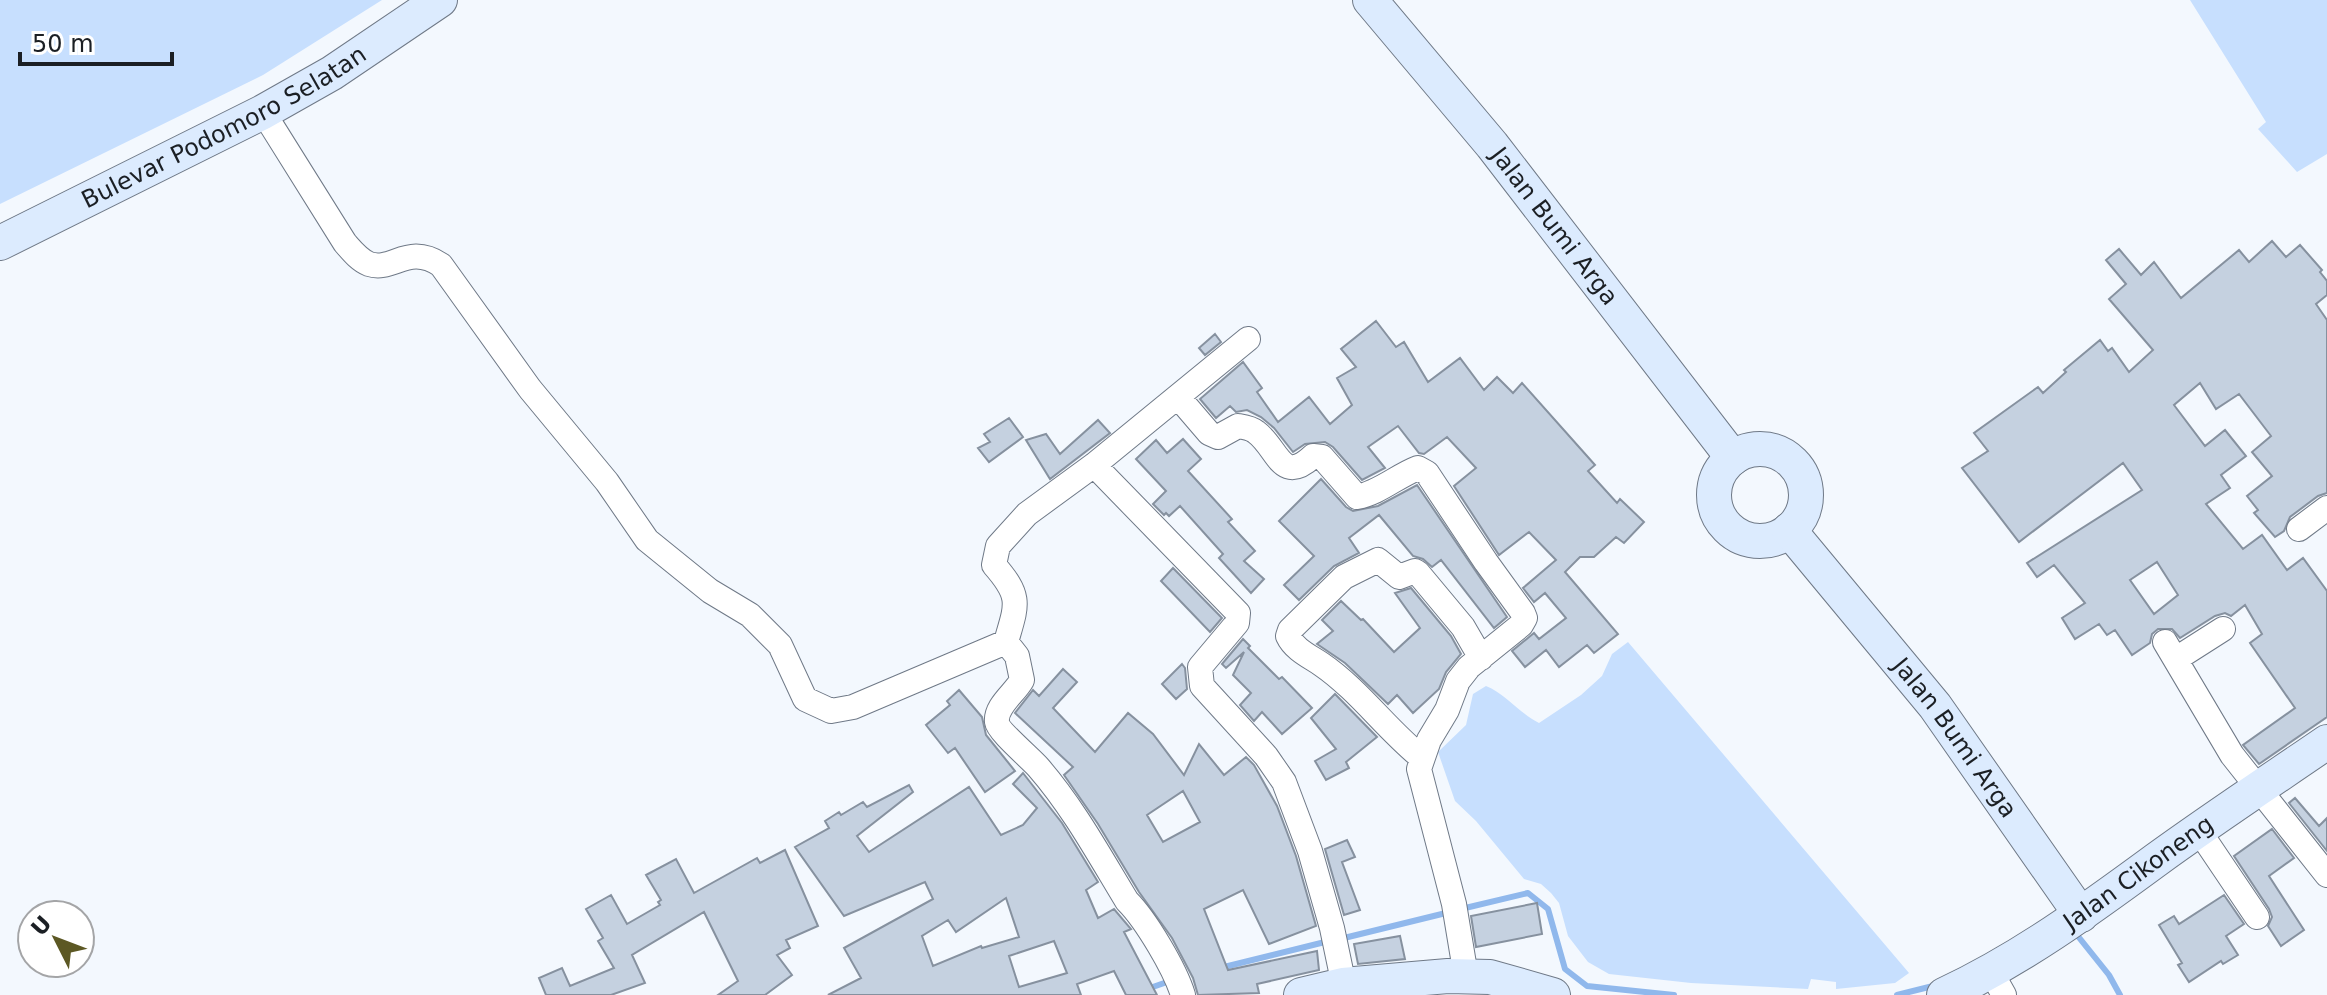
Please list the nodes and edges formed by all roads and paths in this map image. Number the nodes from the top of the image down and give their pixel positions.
1 (440, 0) edge
2 (1370, 0) edge
3 (263, 112) junction
4 (0, 243) edge
5 (1248, 339) dead end
6 (1179, 398) junction
7 (1733, 458) junction
8 (1094, 465) junction
9 (2327, 508) edge
10 (2299, 529) dead end
11 (1789, 530) junction
12 (2223, 629) dead end
13 (1006, 642) junction
14 (1481, 658) junction
15 (2327, 742) edge
16 (1422, 758) junction
17 (2258, 789) junction
18 (2199, 831) junction
19 (2327, 875) edge
20 (2081, 915) junction
21 (2257, 917) dead end
22 (1466, 976) junction
23 (1178, 982) edge
24 (1997, 984) edge
25 (1345, 990) edge
26 (1301, 995) edge
27 (1553, 995) edge
28 (1944, 995) edge

1 - 3 street, Bulevar Podomoro Selatan
2 - 7 street, Jalan Bumi Arga
3 - 4 street, Bulevar Podomoro Selatan
3 - 13 street
5 - 6 street
6 - 8 street
6 - 14 street
7 - 11 street
7 - 11 street
8 - 13 street
8 - 25 street
9 - 10 street
11 - 20 street, Jalan Bumi Arga
12 - 17 street
13 - 23 street
14 - 16 street
14 - 16 street
15 - 17 street, Jalan Cikoneng
16 - 22 street
17 - 18 street, Jalan Cikoneng
17 - 19 street
18 - 20 street, Jalan Cikoneng
18 - 21 street
20 - 24 street, Jalan Cikoneng
22 - 25 street
22 - 27 street
24 - 28 street, Jalan Cikoneng
25 - 26 street

